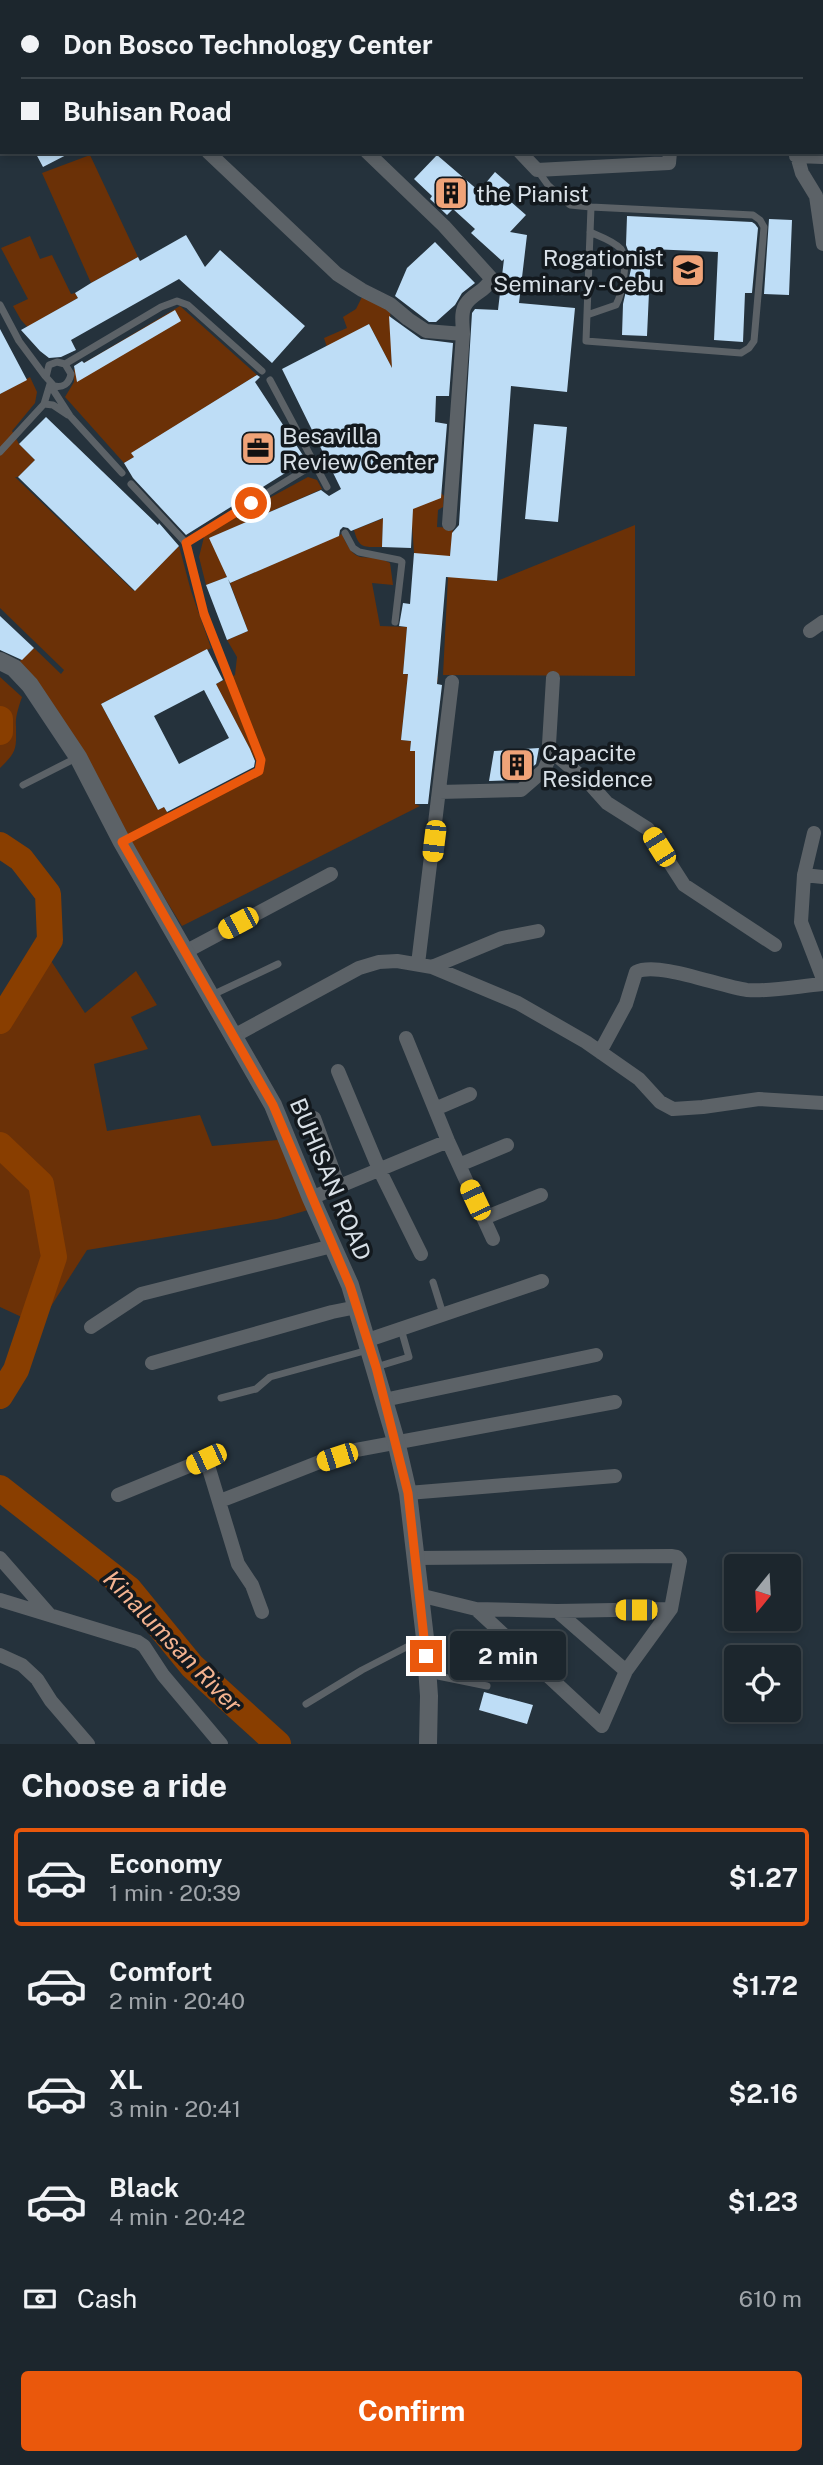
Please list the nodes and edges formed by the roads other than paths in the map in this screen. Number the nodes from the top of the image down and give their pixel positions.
1 (210, 154) edge
2 (370, 154) edge
3 (522, 154) edge
4 (796, 154) edge
5 (823, 157) edge
6 (670, 158) edge
7 (537, 170) junction
8 (591, 208) junction
9 (590, 232) junction
10 (823, 244) edge
11 (0, 305) edge
12 (587, 314) junction
13 (463, 334) junction
14 (65, 363) junction
15 (262, 371) dead end
16 (270, 380) dead end
17 (48, 381) junction
18 (44, 404) junction
19 (69, 416) junction
20 (0, 452) edge
21 (316, 463) junction
22 (122, 473) dead end
23 (131, 484) dead end
24 (327, 487) dead end
25 (449, 524) dead end
26 (345, 533) dead end
27 (186, 543) junction
28 (395, 622) dead end
29 (823, 622) edge
30 (810, 631) dead end
31 (0, 661) edge
32 (553, 678) dead end
33 (452, 682) dead end
34 (549, 749) junction
35 (78, 757) junction
36 (23, 785) dead end
37 (439, 792) junction
38 (814, 833) dead end
39 (122, 842) junction
40 (331, 874) dead end
41 (804, 875) junction
42 (823, 877) edge
43 (538, 931) dead end
44 (775, 945) dead end
45 (185, 952) junction
46 (278, 964) dead end
47 (425, 965) junction
48 (823, 982) edge
49 (210, 996) junction
50 (232, 1037) junction
51 (406, 1038) dead end
52 (600, 1052) junction
53 (338, 1071) dead end
54 (470, 1094) dead end
55 (823, 1103) edge
56 (435, 1109) junction
57 (314, 1118) dead end
58 (448, 1141) junction
59 (507, 1145) dead end
60 (459, 1165) junction
61 (379, 1169) junction
62 (339, 1186) junction
63 (541, 1195) dead end
64 (311, 1198) junction
65 (484, 1218) junction
66 (493, 1239) dead end
67 (332, 1246) junction
68 (421, 1254) dead end
69 (542, 1281) dead end
70 (433, 1282) dead end
71 (357, 1307) junction
72 (443, 1315) junction
73 (91, 1327) dead end
74 (401, 1329) junction
75 (371, 1352) junction
76 (596, 1355) dead end
77 (152, 1363) dead end
78 (221, 1398) dead end
79 (384, 1400) junction
80 (615, 1402) dead end
81 (396, 1441) junction
82 (615, 1476) dead end
83 (408, 1493) junction
84 (118, 1495) dead end
85 (220, 1501) junction
86 (0, 1558) edge
87 (415, 1558) junction
88 (419, 1595) junction
89 (0, 1600) edge
90 (476, 1609) junction
91 (671, 1609) junction
92 (556, 1611) junction
93 (262, 1612) dead end
94 (50, 1615) junction
95 (425, 1638) junction
96 (0, 1655) edge
97 (626, 1671) junction
98 (427, 1674) junction
99 (487, 1686) dead end
100 (306, 1704) dead end
101 (88, 1744) edge
102 (220, 1744) edge
103 (428, 1744) edge

1 - 13 street
2 - 13 street
3 - 7 street
4 - 5 street
4 - 10 street
6 - 7 street
7 - 8 lane
8 - 9 lane
8 - 12 lane
9 - 12 lane
9 - 12 lane
11 - 17 lane
13 - 25 street
14 - 15 lane
14 - 17 lane
14 - 17 lane
16 - 21 lane
17 - 18 lane
17 - 19 lane
18 - 19 lane
18 - 20 lane
19 - 22 lane
21 - 24 lane
21 - 27 lane
23 - 27 lane
26 - 28 lane
27 - 39 lane
29 - 30 street
31 - 35 street, BUHISAN ROAD
32 - 34 street
33 - 37 street
34 - 37 street
34 - 44 street
35 - 36 lane
35 - 39 street, BUHISAN ROAD
37 - 47 street
38 - 41 street
39 - 45 street, BUHISAN ROAD
40 - 45 street
41 - 42 street
41 - 48 street
43 - 47 street
45 - 49 street, BUHISAN ROAD
46 - 49 lane
47 - 50 street
47 - 52 street
48 - 52 street
49 - 50 street, BUHISAN ROAD
50 - 64 street, BUHISAN ROAD
51 - 56 street
52 - 55 street
53 - 61 street
54 - 56 street
56 - 58 street
57 - 62 street
58 - 60 street
58 - 61 street
59 - 60 street
60 - 65 street
61 - 62 street
61 - 68 street
62 - 64 street
63 - 65 street
64 - 67 street, BUHISAN ROAD
65 - 66 street
67 - 71 street, BUHISAN ROAD
67 - 73 street
69 - 72 street
70 - 72 lane
71 - 75 street, BUHISAN ROAD
71 - 77 street
72 - 74 street
74 - 75 street
74 - 75 lane
75 - 78 lane
75 - 79 street, BUHISAN ROAD
76 - 79 street
79 - 81 street, BUHISAN ROAD
80 - 81 street
81 - 83 street, BUHISAN ROAD
81 - 85 street
82 - 83 street
83 - 87 street, BUHISAN ROAD
84 - 85 street
85 - 93 street
86 - 94 street
87 - 88 street, BUHISAN ROAD
87 - 91 street
88 - 90 street
88 - 95 street, BUHISAN ROAD
89 - 94 street
90 - 92 street
90 - 97 street
91 - 92 street
91 - 97 street
92 - 97 street
94 - 102 street
95 - 98 street, BUHISAN ROAD
95 - 100 lane
96 - 101 street
98 - 99 lane
98 - 103 street, BUHISAN ROAD

